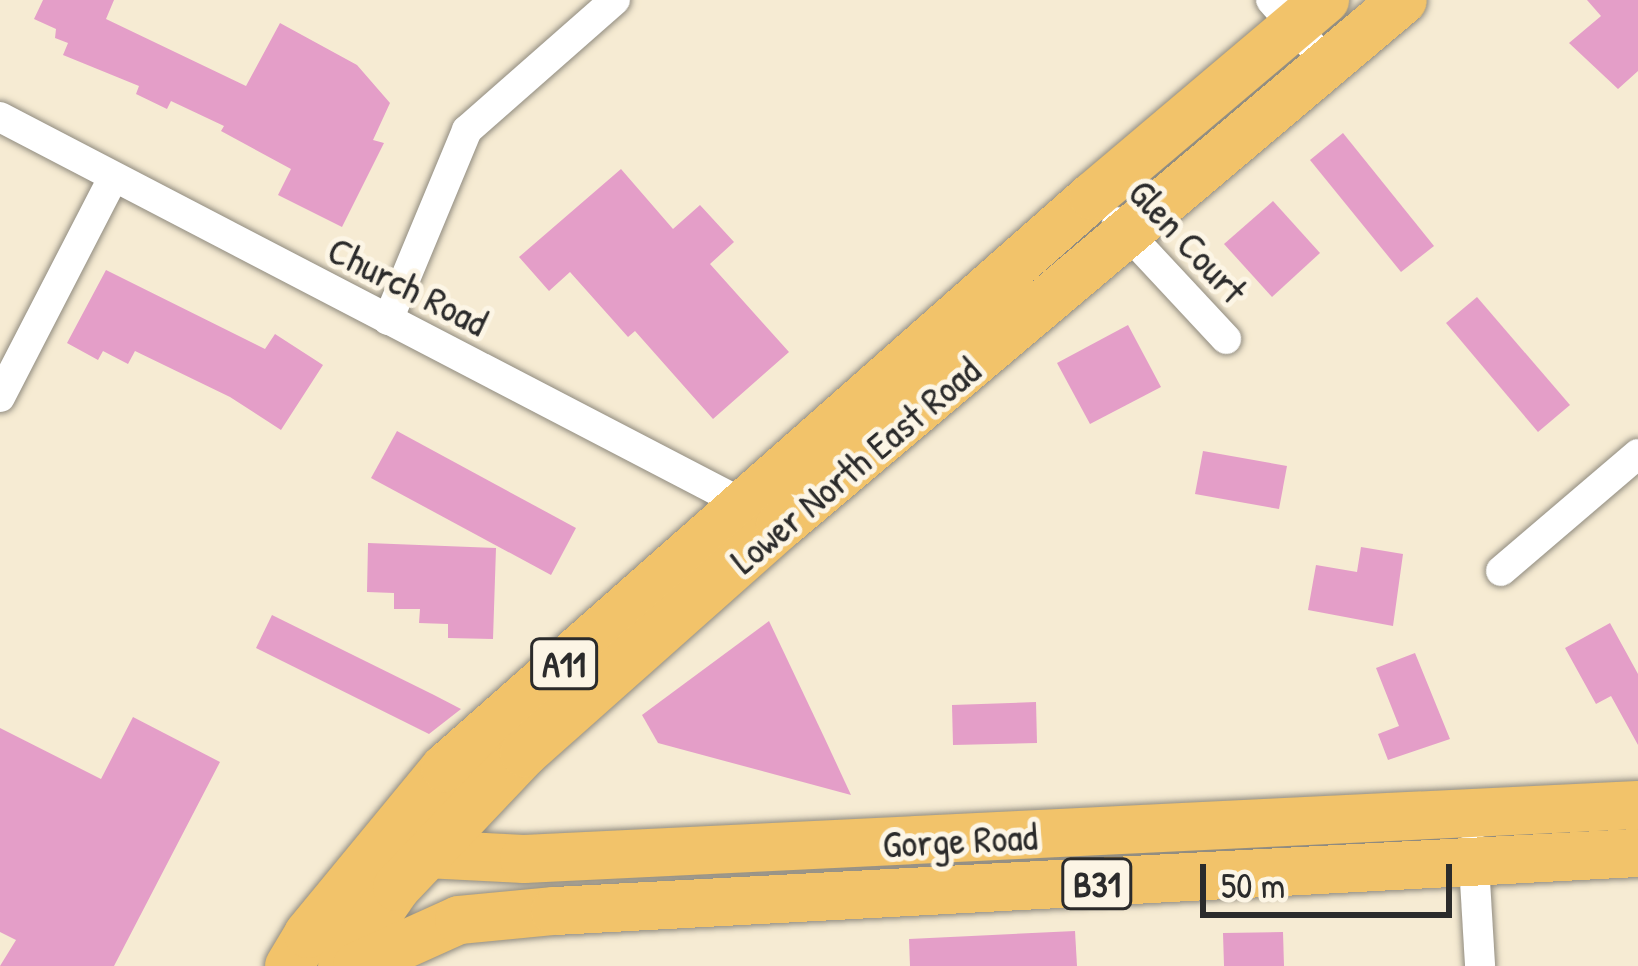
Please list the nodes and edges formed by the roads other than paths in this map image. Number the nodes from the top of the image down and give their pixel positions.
1 (615, 0) edge
2 (1403, 0) edge
3 (1297, 8) edge
4 (1329, 65) junction
5 (0, 117) edge
6 (112, 178) junction
7 (1093, 196) junction
8 (1129, 234) junction
9 (388, 320) junction
10 (1226, 339) dead end
11 (0, 397) edge
12 (1638, 454) edge
13 (763, 515) junction
14 (1501, 571) dead end
15 (1638, 805) edge
16 (1471, 818) junction
17 (408, 843) junction
18 (1638, 854) edge
19 (1474, 866) junction
20 (555, 911) junction
21 (289, 966) edge
22 (342, 966) edge
23 (357, 966) edge
24 (1480, 966) edge

1 - 9 street
2 - 4 main road, Lower North East Road / A11
3 - 4 street
3 - 7 main road, Lower North East Road / A11
4 - 8 main road, Lower North East Road / A11
5 - 6 street, Church Road
6 - 9 street, Church Road
6 - 11 street
7 - 8 street, Glen Court
7 - 13 main road, Lower North East Road / A11
8 - 10 street, Glen Court
8 - 13 main road, Lower North East Road / A11
9 - 13 street, Church Road
12 - 14 street
13 - 17 main road, Lower North East Road / A11
15 - 16 main road, Gorge Road / B31
16 - 17 main road, Gorge Road / B31
16 - 19 street
17 - 20 main road, Gorge Road / B31
17 - 21 main road, Lower North East Road / A11
17 - 22 main road, Lower North East Road / A11
18 - 19 main road, Gorge Road / B31
19 - 20 main road, Gorge Road / B31
19 - 24 street
20 - 23 main road, Gorge Road / B31

